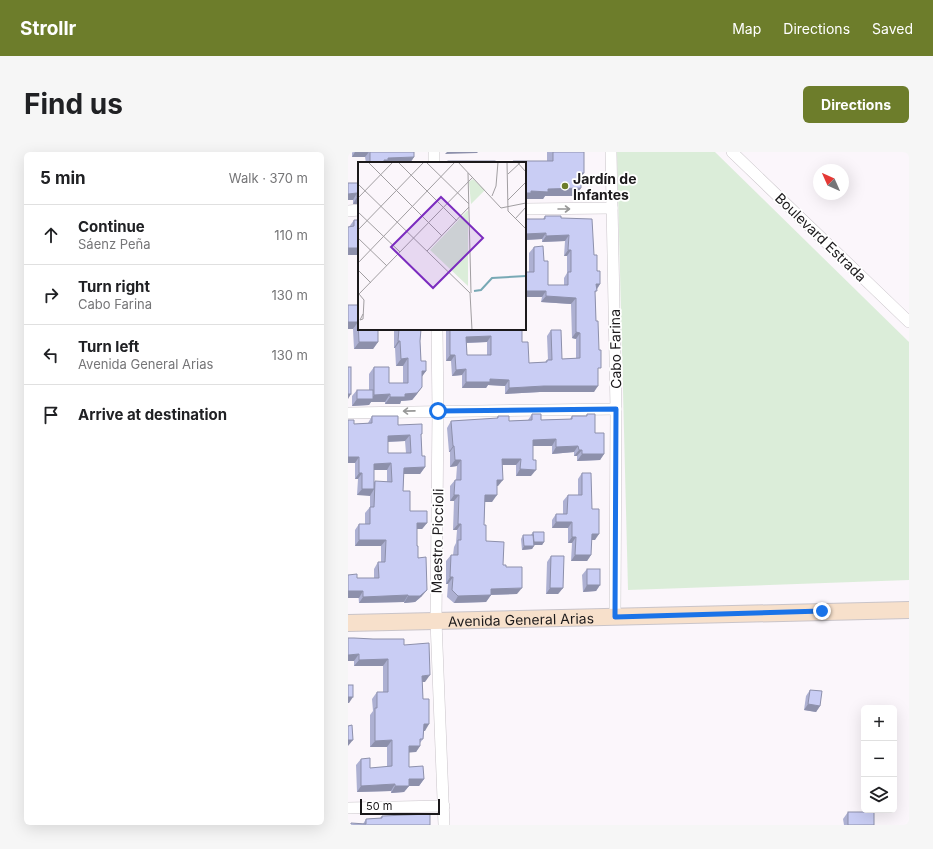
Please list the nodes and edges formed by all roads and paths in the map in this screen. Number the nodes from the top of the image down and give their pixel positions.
1 (611, 152) edge
2 (732, 152) edge
3 (612, 208) junction
4 (526, 209) edge
5 (909, 322) edge
6 (437, 330) edge
7 (616, 409) junction
8 (438, 411) junction
9 (348, 413) edge
10 (909, 610) edge
11 (615, 617) junction
12 (348, 622) edge
13 (436, 622) junction
14 (444, 806) junction
15 (348, 808) edge
16 (444, 825) edge

1 - 3 street, Cabo Farina
2 - 5 street, Boulevard Estrada
4 -> 3 street
3 - 7 street, Cabo Farina
6 - 8 street, Maestro Piccioli
7 - 8 street
7 - 11 street, Cabo Farina
8 -> 9 street
8 - 13 street, Maestro Piccioli
10 - 11 main road, Avenida General Arias
11 - 13 main road, Avenida General Arias
12 - 13 main road, Avenida General Arias
13 - 14 street, Maestro Piccioli
14 - 15 street
14 - 16 street, Maestro Piccioli

